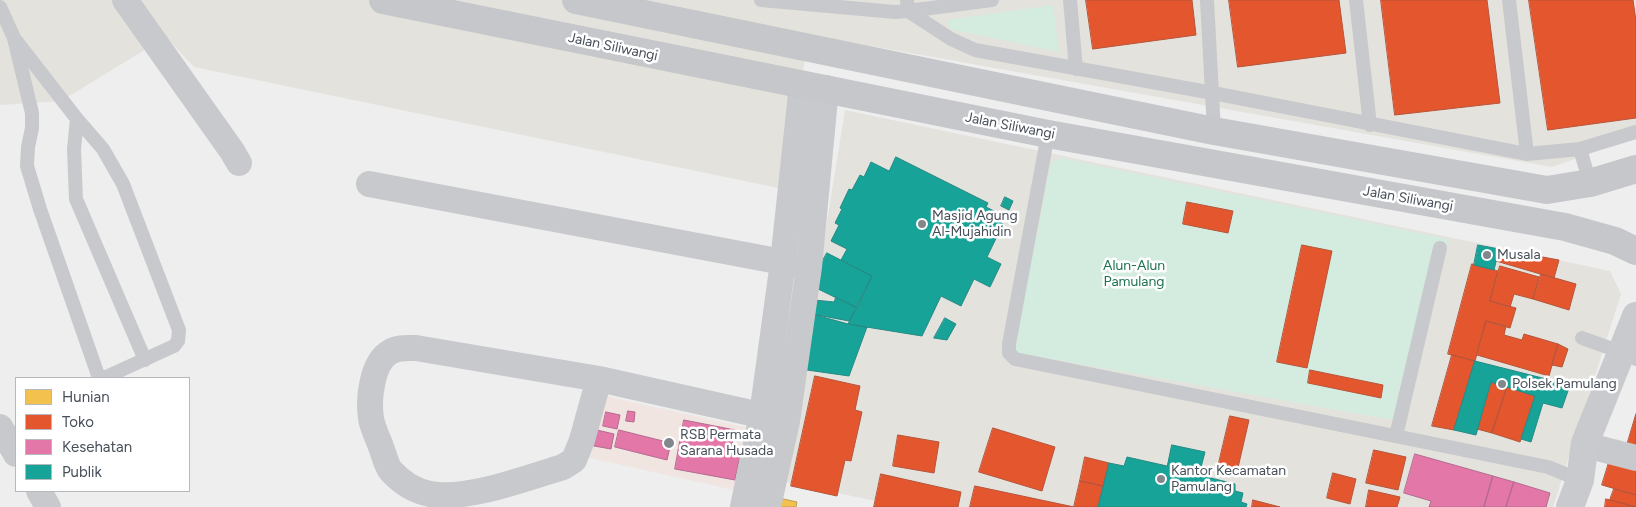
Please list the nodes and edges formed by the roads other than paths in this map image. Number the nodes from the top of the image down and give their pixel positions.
1 (125, 0) edge
2 (383, 0) edge
3 (576, 0) edge
4 (763, 0) edge
5 (992, 0) edge
6 (1070, 0) edge
7 (1207, 0) edge
8 (1356, 0) edge
9 (1509, 0) edge
10 (907, 6) edge
11 (0, 7) edge
12 (14, 38) junction
13 (1076, 69) junction
14 (814, 87) junction
15 (1213, 93) junction
16 (77, 119) junction
17 (1370, 125) junction
18 (1214, 131) junction
19 (1636, 132) edge
20 (1048, 134) junction
21 (1580, 149) junction
22 (1527, 154) junction
23 (239, 163) dead end
24 (1636, 169) edge
25 (1590, 183) junction
26 (369, 184) dead end
27 (1626, 246) edge
28 (1440, 248) dead end
29 (783, 262) junction
30 (809, 267) junction
31 (1636, 268) edge
32 (1636, 316) edge
33 (1582, 338) dead end
34 (1631, 359) edge
35 (145, 360) junction
36 (599, 379) junction
37 (774, 418) junction
38 (0, 426) edge
39 (1396, 436) junction
40 (1601, 449) junction
41 (15, 452) edge
42 (1636, 458) edge
43 (1580, 480) junction
44 (40, 492) edge
45 (48, 507) edge
46 (743, 507) edge
47 (768, 507) edge
48 (1570, 507) edge

1 - 23 street
2 - 14 main road, Jalan Siliwangi
3 - 18 main road
4 - 10 lane
5 - 10 lane
6 - 13 lane
7 - 15 lane
8 - 17 lane
9 - 22 lane
10 - 13 lane
11 - 12 lane
12 - 16 lane
12 - 35 lane
13 - 15 lane
14 - 20 main road, Jalan Siliwangi
14 - 29 street
14 - 30 street
15 - 17 lane
15 - 18 lane
16 - 35 lane
16 - 35 lane
17 - 22 lane
18 - 25 main road
19 - 21 lane
20 - 27 main road, Jalan Siliwangi
20 - 39 lane
21 - 22 lane
21 - 25 lane
24 - 25 main road
26 - 29 street
27 - 31 main road
28 - 39 lane
29 - 30 street
29 - 37 street
30 - 37 street
32 - 34 main road
33 - 34 lane
34 - 40 main road
34 - 43 main road
36 - 36 street
36 - 37 street
37 - 46 street
37 - 47 street
38 - 41 street
39 - 43 lane
40 - 42 street
40 - 43 main road
43 - 48 main road
44 - 45 street

